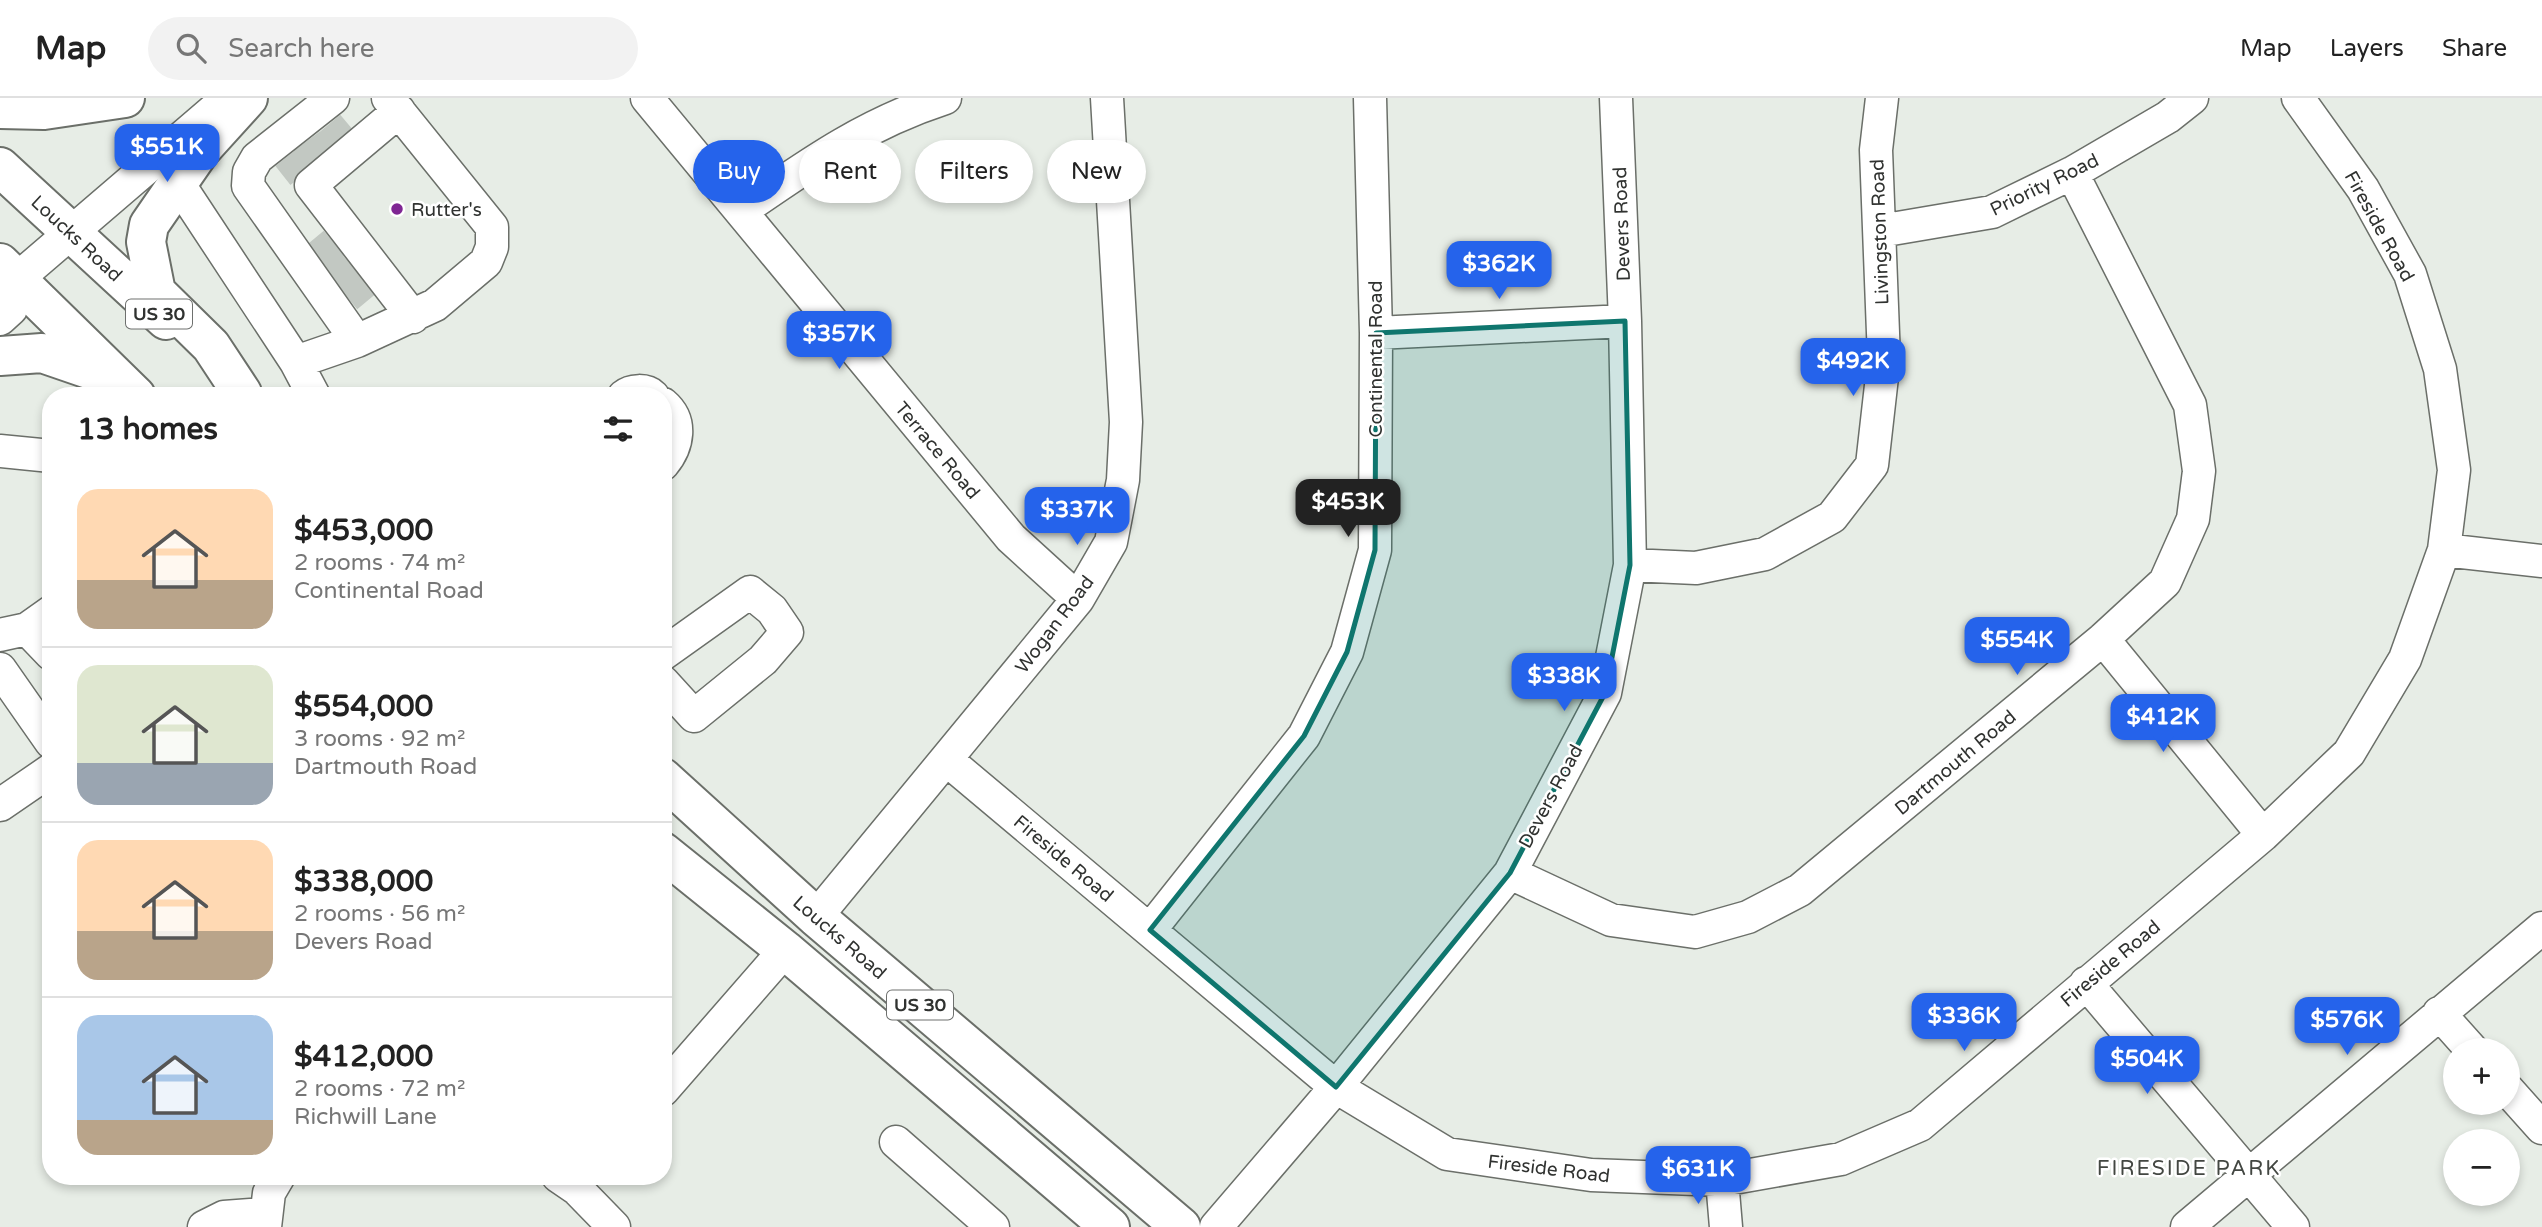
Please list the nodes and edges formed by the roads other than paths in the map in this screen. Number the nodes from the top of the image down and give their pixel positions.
1 (125, 98) edge
2 (228, 98) edge
3 (247, 98) edge
4 (646, 98) edge
5 (945, 98) edge
6 (1107, 98) edge
7 (1370, 98) edge
8 (1616, 98) edge
9 (1882, 98) edge
10 (2192, 98) edge
11 (2298, 98) edge
12 (394, 104) edge
13 (0, 108) edge
14 (310, 145) edge
15 (0, 167) edge
16 (2072, 173) junction
17 (178, 183) junction
18 (741, 211) junction
19 (269, 218) junction
20 (1880, 231) junction
21 (73, 232) junction
22 (341, 270) junction
23 (6, 274) edge
24 (413, 317) junction
25 (0, 319) edge
26 (1625, 321) junction
27 (1376, 333) junction
28 (357, 341) junction
29 (0, 356) edge
30 (296, 362) junction
31 (126, 387) edge
32 (127, 387) edge
33 (237, 387) edge
34 (239, 387) edge
35 (309, 387) edge
36 (672, 415) edge
37 (0, 451) edge
38 (672, 452) edge
39 (42, 455) edge
40 (2444, 550) junction
41 (2542, 561) edge
42 (1630, 565) junction
43 (1077, 599) junction
44 (26, 625) edge
45 (2103, 639) junction
46 (42, 644) edge
47 (672, 648) edge
48 (0, 669) edge
49 (672, 692) edge
50 (12, 711) edge
51 (42, 735) edge
52 (947, 760) junction
53 (42, 776) edge
54 (672, 786) edge
55 (0, 804) edge
56 (2263, 835) junction
57 (672, 859) edge
58 (1510, 873) junction
59 (816, 917) junction
60 (2542, 928) edge
61 (1150, 930) junction
62 (785, 950) junction
63 (2086, 983) junction
64 (2439, 1013) junction
65 (2461, 1038) edge
66 (672, 1080) edge
67 (1336, 1087) junction
68 (2520, 1103) edge
69 (2542, 1128) edge
70 (896, 1142) dead end
71 (2248, 1175) junction
72 (1722, 1180) junction
73 (274, 1185) edge
74 (579, 1185) edge
75 (265, 1221) edge
76 (204, 1227) edge
77 (614, 1227) edge
78 (993, 1227) edge
79 (1110, 1227) edge
80 (1181, 1227) edge
81 (1216, 1227) edge
82 (1726, 1227) edge
83 (2187, 1227) edge
84 (2293, 1227) edge

1 - 13 highway
2 - 21 street
3 - 17 highway
4 - 18 street, Terrace Road
5 - 18 street
6 - 43 street, Wogan Road
7 - 27 street, Continental Road
8 - 26 street, Devers Road
9 - 20 street, Livingston Road
10 - 16 street, Priority Road
11 - 40 street, Fireside Road
12 - 14 street
12 - 24 street
14 - 19 street
14 - 19 street
14 - 22 street
15 - 21 highway, Loucks Road / US 30
16 - 20 street, Priority Road
16 - 45 street, Dartmouth Road
17 - 30 street
17 - 34 highway
18 - 43 street, Terrace Road
19 - 22 street
20 - 42 street, Livingston Road
21 - 23 street
21 - 33 highway, Loucks Road / US 30
22 - 24 street
22 - 28 street
23 - 25 street
23 - 32 highway
24 - 28 street
26 - 27 street
26 - 42 street, Devers Road
27 - 61 street, Continental Road
28 - 30 street
29 - 31 highway
30 - 35 street
36 - 38 street
37 - 39 street
40 - 41 street
40 - 56 street, Fireside Road
42 - 58 street, Devers Road
43 - 52 street, Wogan Road
44 - 46 street
45 - 56 street
45 - 58 street, Dartmouth Road
47 - 49 street
48 - 50 street
50 - 51 street
52 - 59 street, Wogan Road
52 - 61 street, Fireside Road
53 - 55 street
54 - 59 highway, Loucks Road / US 30
56 - 63 street, Fireside Road
57 - 62 highway, US 30
58 - 67 street, Devers Road
59 - 80 highway, Loucks Road / US 30
60 - 64 street
61 - 67 street, Fireside Road
62 - 66 street
62 - 79 highway, US 30
63 - 71 street
63 - 72 street, Fireside Road
64 - 65 street
64 - 71 street
67 - 72 street, Fireside Road
67 - 81 street, Devers Road
68 - 69 street
70 - 78 street
71 - 83 street
71 - 84 street
72 - 82 street
73 - 75 street
74 - 77 street
75 - 76 street

